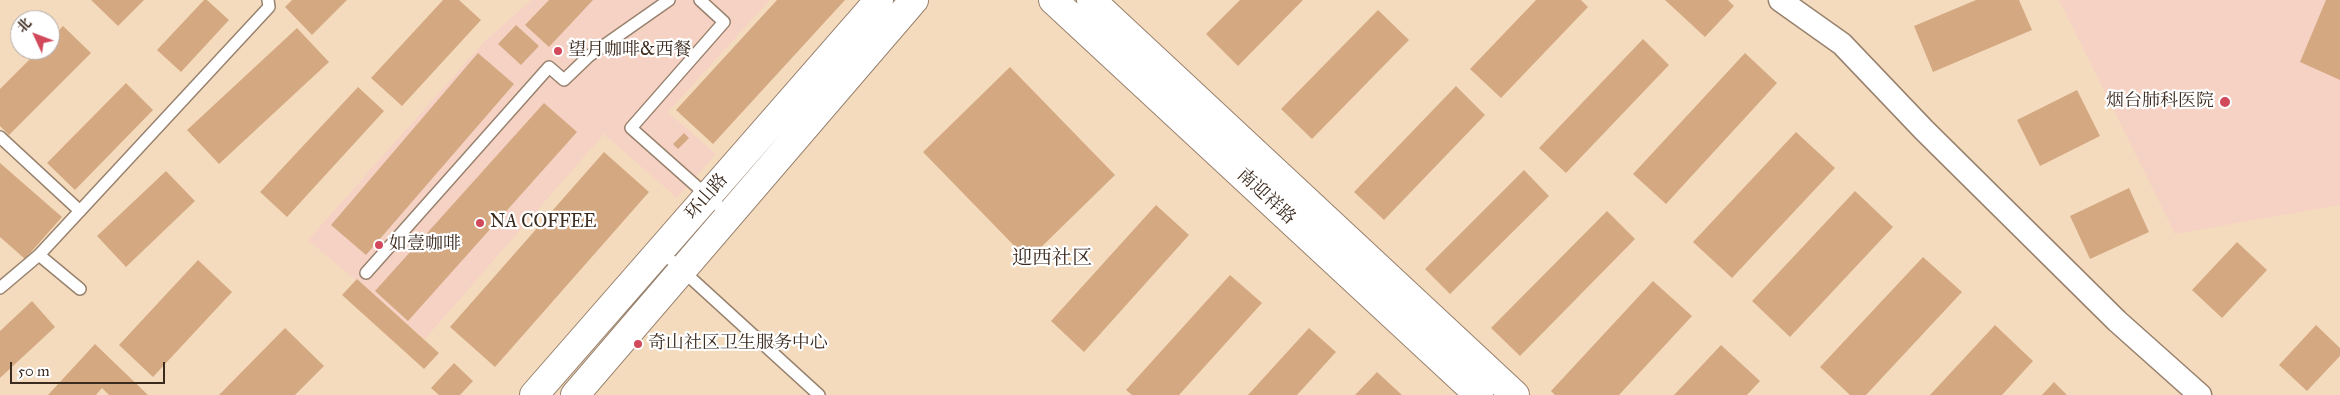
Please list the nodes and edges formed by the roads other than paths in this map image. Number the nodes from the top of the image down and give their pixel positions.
1 (268, 0) edge
2 (670, 0) edge
3 (700, 0) edge
4 (879, 0) edge
5 (914, 0) edge
6 (1053, 0) edge
7 (1092, 0) edge
8 (1780, 0) edge
9 (0, 137) edge
10 (708, 196) junction
11 (80, 211) junction
12 (730, 216) junction
13 (660, 250) junction
14 (39, 255) junction
15 (684, 271) junction
16 (366, 273) dead end
17 (0, 288) edge
18 (80, 289) dead end
19 (1481, 389) edge
20 (534, 395) edge
21 (575, 395) edge
22 (820, 395) edge
23 (1515, 395) edge
24 (2200, 395) edge

1 - 11 lane
2 - 16 lane
3 - 10 lane
4 - 10 main road, 环山路
5 - 12 main road, 环山路
6 - 19 main road, 南迎祥路
7 - 19 main road, 南迎祥路
8 - 24 street
9 - 11 lane
10 - 12 lane
10 - 13 main road, 环山路
11 - 14 lane
12 - 15 main road, 环山路
13 - 15 lane
13 - 20 main road, 环山路
14 - 17 lane
14 - 18 lane
15 - 21 main road, 环山路
15 - 22 lane
19 - 23 main road, 南迎祥路

